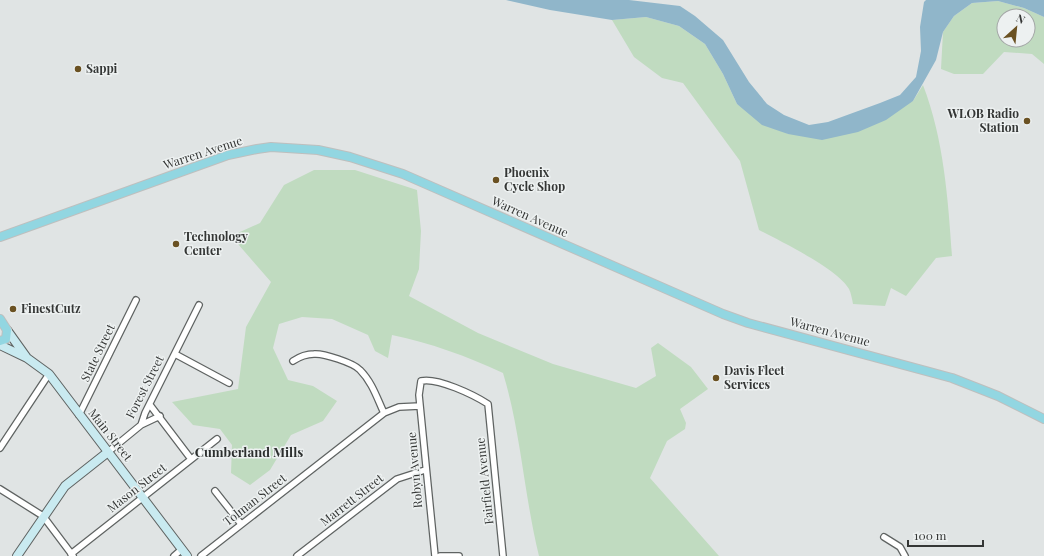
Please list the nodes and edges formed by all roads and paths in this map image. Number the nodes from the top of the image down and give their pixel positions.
1 (0, 237) edge
2 (136, 300) dead end
3 (199, 305) dead end
4 (0, 319) edge
5 (6, 330) junction
6 (0, 341) edge
7 (0, 345) edge
8 (176, 354) junction
9 (27, 358) junction
10 (293, 361) dead end
11 (49, 374) junction
12 (421, 381) joint
13 (229, 383) dead end
14 (150, 405) junction
15 (420, 406) junction
16 (384, 413) junction
17 (79, 415) junction
18 (160, 416) junction
19 (1044, 419) edge
20 (141, 425) junction
21 (217, 439) dead end
22 (0, 448) edge
23 (108, 452) junction
24 (191, 459) junction
25 (425, 470) junction
26 (0, 489) edge
27 (215, 491) dead end
28 (143, 498) junction
29 (43, 516) junction
30 (241, 524) junction
31 (884, 537) dead end
32 (185, 553) edge
33 (72, 555) edge
34 (17, 556) edge
35 (174, 556) edge
36 (202, 556) edge
37 (297, 556) edge
38 (435, 556) edge
39 (440, 556) edge
40 (459, 556) edge
41 (503, 556) edge
42 (905, 556) edge

1 - 19 main road, Warren Avenue
2 - 17 street, State Street
3 - 8 street, Forest Street
4 - 5 main road
5 - 6 main road
5 - 9 main road
7 - 9 main road, Main Street
8 - 13 street
8 - 14 street, Forest Street
9 - 11 main road, Main Street
10 - 16 street
11 - 17 main road, Main Street
11 - 22 street
12 - 15 street, Robyn Avenue
12 - 41 street, Fairfield Avenue
14 - 18 street
14 - 20 street, Forest Street
15 - 16 street
15 - 25 street, Robyn Avenue
16 - 30 street, Tolman Street
17 - 23 main road, Main Street
18 - 20 street
18 - 24 street
20 - 23 street, Forest Street
21 - 24 street, Mason Street
23 - 28 main road, Main Street
23 - 29 main road, Forest Street
24 - 28 street, Mason Street
25 - 37 street, Marrett Street
25 - 38 street, Robyn Avenue
26 - 29 street
27 - 30 street
28 - 32 main road, Main Street
28 - 33 street, Mason Street
29 - 33 street
29 - 34 main road, Forest Street
30 - 36 street, Tolman Street
31 - 42 street
32 - 35 street
39 - 40 street

